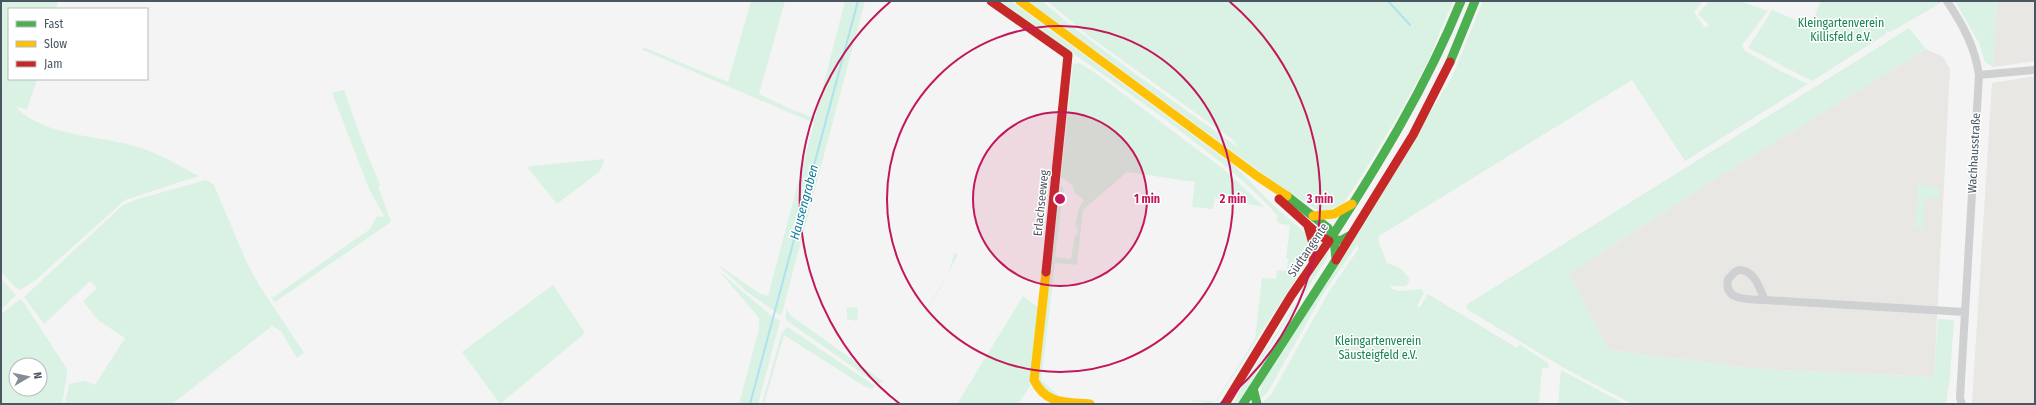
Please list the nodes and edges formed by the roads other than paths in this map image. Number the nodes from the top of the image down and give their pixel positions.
1 (991, 1) edge
2 (1020, 1) edge
3 (1461, 1) edge
4 (1475, 1) edge
5 (1947, 1) edge
6 (2035, 70) edge
7 (1979, 75) junction
8 (1257, 176) junction
9 (1356, 200) junction
10 (1313, 216) junction
11 (1308, 226) junction
12 (1351, 235) junction
13 (1332, 239) junction
14 (1336, 260) junction
15 (1313, 264) junction
16 (1765, 300) junction
17 (1965, 312) junction
18 (1253, 388) junction
19 (1959, 402) edge
20 (1090, 404) edge
21 (1225, 404) edge
22 (1243, 404) edge
23 (1257, 404) edge

1 - 20 main road, Erlachseeweg
2 - 8 main road
3 - 9 main road, Südtangente
4 - 12 main road
5 - 7 street, Wachhausstraße
6 - 7 street
7 - 17 street, Wachhausstraße
8 - 10 main road
8 - 11 main road
9 - 10 main road
9 - 13 main road, Südtangente
10 - 13 main road
11 - 13 main road
11 - 15 main road
12 - 13 main road
12 - 14 main road
13 - 14 main road
13 - 15 main road, Südtangente
14 - 18 main road
15 - 21 main road, Südtangente
16 - 16 street
16 - 17 street
17 - 19 street, Wachhausstraße
18 - 22 main road
18 - 23 main road

